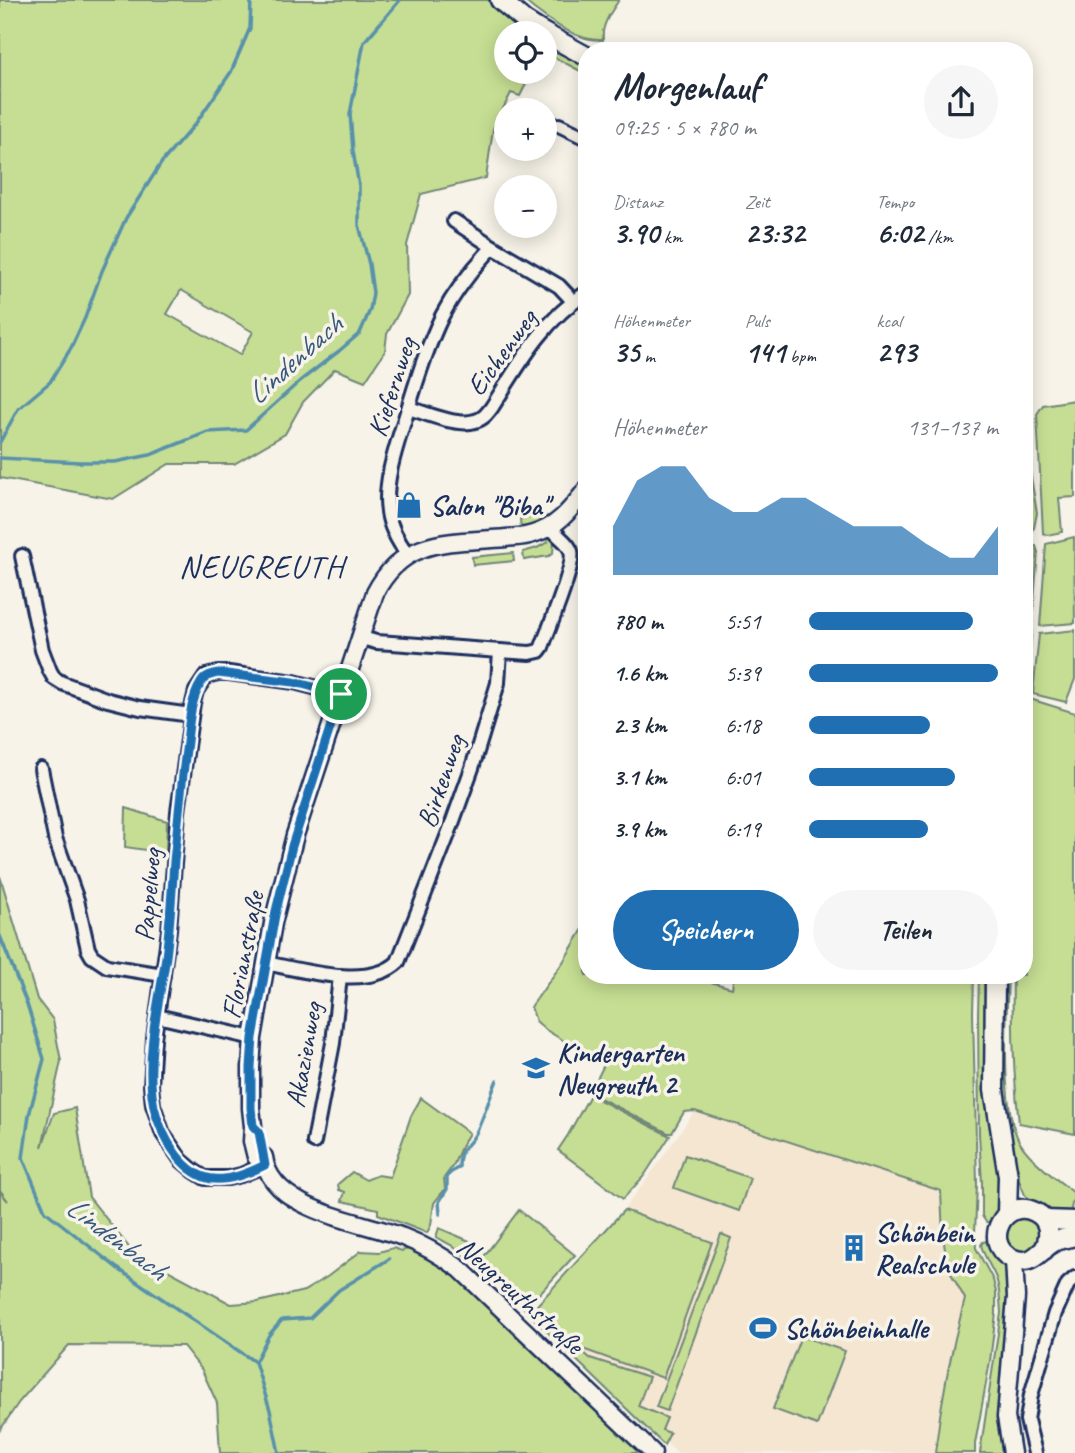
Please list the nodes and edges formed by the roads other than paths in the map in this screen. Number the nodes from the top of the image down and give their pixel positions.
1 (500, 0) edge
2 (525, 21) edge
3 (557, 40) edge
4 (578, 52) edge
5 (559, 125) dead end
6 (578, 134) edge
7 (454, 221) dead end
8 (493, 247) junction
9 (578, 299) edge
10 (574, 302) junction
11 (408, 408) junction
12 (578, 500) edge
13 (551, 526) junction
14 (408, 555) junction
15 (22, 556) dead end
16 (359, 638) junction
17 (500, 651) junction
18 (341, 694) junction
19 (191, 715) junction
20 (41, 769) dead end
21 (266, 963) junction
22 (163, 975) junction
23 (340, 976) junction
24 (995, 984) edge
25 (157, 1016) junction
26 (253, 1038) junction
27 (314, 1142) dead end
28 (265, 1165) junction
29 (1008, 1176) junction
30 (1027, 1209) junction
31 (1007, 1214) junction
32 (1045, 1220) junction
33 (1075, 1222) edge
34 (1075, 1236) edge
35 (1042, 1253) junction
36 (1014, 1259) junction
37 (1075, 1278) edge
38 (1016, 1297) junction
39 (653, 1453) edge
40 (1012, 1453) edge
41 (1035, 1453) edge

1 - 2 main road
3 - 4 main road
5 - 6 street
7 - 8 street
8 - 10 street
8 - 11 street, Kiefernweg
9 - 10 street, Eichenweg
10 - 11 street, Eichenweg
11 - 14 street, Kiefernweg
12 - 13 street, Florianstraße
13 - 14 street, Florianstraße
13 - 17 street
14 - 16 street, Florianstraße
15 - 19 street
16 - 17 street
16 - 18 street, Florianstraße
17 - 23 street, Birkenweg
18 - 19 street, Pappelweg
18 - 21 street, Florianstraße
19 - 22 street, Pappelweg
20 - 22 street
21 - 23 street, Birkenweg
21 - 26 street, Florianstraße
22 - 25 street, Pappelweg
23 - 27 street, Akazienweg
24 - 29 main road
25 - 26 street
25 - 28 street, Pappelweg
26 - 28 street, Florianstraße
28 - 39 street, Neugreuthstraße
29 - 30 main road
29 - 31 main road
30 - 31 main road
30 - 32 main road
31 - 36 main road
32 - 33 main road
32 - 35 main road
34 - 35 main road
35 - 36 main road
35 - 38 street
36 - 38 street
37 - 41 street
38 - 40 street

